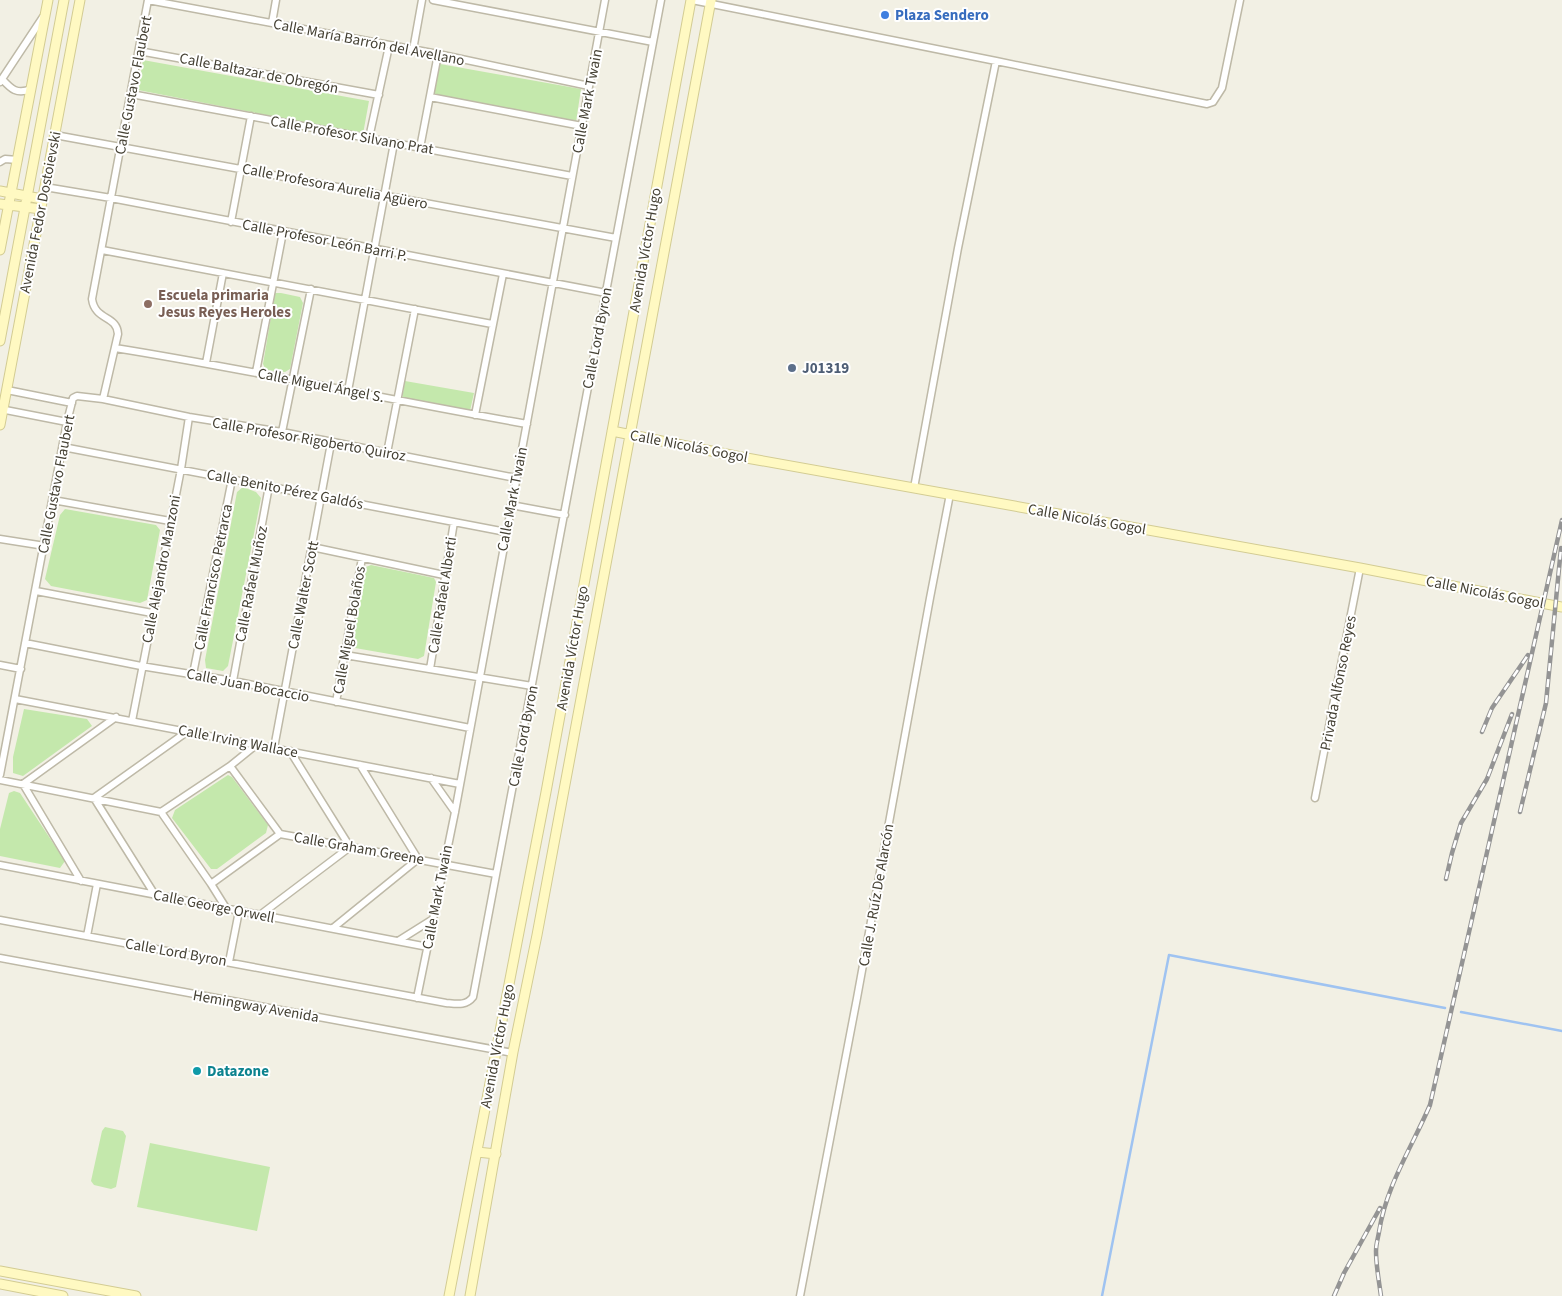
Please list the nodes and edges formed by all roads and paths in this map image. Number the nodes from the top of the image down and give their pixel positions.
1 (48, 0) edge
2 (64, 0) edge
3 (80, 0) edge
4 (148, 0) edge
5 (276, 0) edge
6 (422, 0) edge
7 (433, 0) edge
8 (605, 0) edge
9 (661, 0) edge
10 (692, 0) edge
11 (1240, 0) edge
12 (711, 2) edge
13 (45, 14) junction
14 (272, 23) junction
15 (600, 32) junction
16 (653, 42) junction
17 (389, 46) junction
18 (414, 50) junction
19 (139, 51) junction
20 (438, 54) junction
21 (996, 61) junction
22 (1, 80) edge
23 (589, 86) junction
24 (31, 89) junction
25 (131, 94) junction
26 (378, 95) junction
27 (430, 97) junction
28 (251, 116) junction
29 (582, 126) junction
30 (54, 135) junction
31 (369, 138) junction
32 (394, 143) junction
33 (122, 146) junction
34 (420, 148) junction
35 (18, 160) junction
36 (0, 162) edge
37 (241, 168) junction
38 (572, 176) junction
39 (45, 187) junction
40 (0, 191) edge
41 (11, 194) junction
42 (384, 196) junction
43 (27, 197) junction
44 (111, 198) junction
45 (42, 200) junction
46 (5, 205) edge
47 (25, 207) junction
48 (41, 209) junction
49 (232, 222) junction
50 (563, 227) junction
51 (282, 232) junction
52 (616, 238) junction
53 (374, 249) junction
54 (0, 250) edge
55 (102, 250) junction
56 (223, 273) junction
57 (503, 274) junction
58 (272, 282) junction
59 (552, 283) junction
60 (311, 289) junction
61 (606, 293) junction
62 (365, 299) junction
63 (415, 309) junction
64 (492, 324) junction
65 (0, 341) edge
66 (115, 348) junction
67 (206, 363) junction
68 (256, 372) junction
69 (292, 380) junction
70 (7, 390) junction
71 (348, 391) junction
72 (104, 399) junction
73 (396, 400) junction
74 (72, 403) junction
75 (1, 409) edge
76 (475, 415) junction
77 (189, 417) junction
78 (67, 422) junction
79 (526, 424) junction
80 (0, 425) edge
81 (612, 430) junction
82 (282, 432) junction
83 (631, 435) junction
84 (331, 443) junction
85 (63, 446) junction
86 (387, 453) junction
87 (181, 469) junction
88 (516, 478) junction
89 (232, 479) junction
90 (269, 486) junction
91 (914, 488) junction
92 (950, 494) junction
93 (322, 495) junction
94 (53, 500) junction
95 (511, 505) junction
96 (564, 515) junction
97 (170, 521) junction
98 (454, 522) junction
99 (506, 532) junction
100 (0, 539) edge
101 (45, 546) junction
102 (312, 547) junction
103 (362, 558) junction
104 (1360, 568) junction
105 (444, 575) junction
106 (36, 591) junction
107 (1562, 607) edge
108 (152, 613) junction
109 (25, 642) junction
110 (345, 654) junction
111 (0, 665) edge
112 (141, 666) junction
113 (21, 669) junction
114 (430, 669) junction
115 (193, 674) junction
116 (479, 678) junction
117 (233, 681) junction
118 (532, 686) junction
119 (284, 692) junction
120 (15, 699) junction
121 (336, 702) junction
122 (116, 717) junction
123 (132, 721) junction
124 (470, 728) junction
125 (188, 731) junction
126 (256, 744) junction
127 (274, 748) junction
128 (290, 751) junction
129 (360, 764) junction
130 (230, 766) junction
131 (0, 775) edge
132 (431, 778) junction
133 (0, 780) edge
134 (23, 784) junction
135 (460, 784) junction
136 (94, 798) junction
137 (1315, 798) dead end
138 (161, 812) junction
139 (455, 812) junction
140 (280, 834) junction
141 (350, 847) junction
142 (418, 859) junction
143 (444, 864) junction
144 (0, 865) edge
145 (496, 874) junction
146 (81, 880) junction
147 (97, 884) junction
148 (211, 884) junction
149 (155, 895) junction
150 (226, 908) junction
151 (239, 911) junction
152 (260, 914) junction
153 (433, 919) junction
154 (0, 920) edge
155 (333, 928) junction
156 (87, 936) junction
157 (398, 941) junction
158 (428, 947) junction
159 (0, 958) edge
160 (230, 962) junction
161 (417, 998) junction
162 (496, 1049) junction
163 (513, 1053) junction
164 (476, 1152) junction
165 (496, 1154) junction
166 (0, 1271) edge
167 (0, 1284) edge
168 (63, 1296) edge
169 (136, 1296) edge
170 (449, 1296) edge
171 (470, 1296) edge
172 (800, 1296) edge

1 - 13 street
2 - 43 street, Avenida Fedor Dostoievski
3 - 30 street, Avenida Fedor Dostoievski
4 - 14 street, Calle María Barrón del Avellano
4 - 19 street, Calle Gustavo Flaubert
5 - 14 street
6 - 18 street
7 - 15 street
8 - 15 street, Calle Mark Twain
9 - 16 street, Calle Lord Byron
10 - 12 street
10 - 81 street, Avenida Víctor Hugo
11 - 21 street
12 - 21 street
12 - 83 street, Avenida Víctor Hugo
13 - 22 street
13 - 24 street
14 - 17 street, Calle María Barrón del Avellano
15 - 16 street
15 - 23 street, Calle Mark Twain
16 - 52 street, Calle Lord Byron
17 - 18 street, Calle María Barrón del Avellano
17 - 26 street
18 - 20 street, Calle María Barrón del Avellano
19 - 25 street, Calle Gustavo Flaubert
19 - 26 street, Calle Baltazar de Obregón
20 - 23 street, Calle María Barrón del Avellano
20 - 27 street
21 - 91 street
22 - 24 street
23 - 29 street, Calle Mark Twain
24 - 35 street
25 - 28 street, Calle Profesor Silvano Prat
25 - 33 street, Calle Gustavo Flaubert
26 - 31 street
27 - 29 street
27 - 34 street
28 - 31 street, Calle Profesor Silvano Prat
28 - 37 street
29 - 38 street, Calle Mark Twain
30 - 33 street, Calle Profesora Aurelia Agüero
30 - 39 street, Avenida Fedor Dostoievski
31 - 32 street, Calle Profesor Silvano Prat
32 - 34 street, Calle Profesor Silvano Prat
32 - 42 street
33 - 37 street, Calle Profesora Aurelia Agüero
33 - 44 street, Calle Gustavo Flaubert
34 - 38 street, Calle Profesor Silvano Prat
35 - 36 street
35 - 41 street
37 - 42 street, Calle Profesora Aurelia Agüero
37 - 49 street
38 - 50 street, Calle Mark Twain
39 - 44 street, Calle Profesor León Barri P.
39 - 45 street, Avenida Fedor Dostoievski
40 - 41 street
41 - 43 street
41 - 46 street
42 - 50 street, Calle Profesora Aurelia Agüero
42 - 53 street
43 - 45 street
43 - 47 street, Avenida Fedor Dostoievski
44 - 49 street, Calle Profesor León Barri P.
44 - 55 street, Calle Gustavo Flaubert
45 - 48 street, Avenida Fedor Dostoievski
46 - 47 street
46 - 54 street
47 - 48 street
47 - 65 street, Avenida Fedor Dostoievski
48 - 70 street, Avenida Fedor Dostoievski
49 - 51 street, Calle Profesor León Barri P.
50 - 52 street, Calle Profesora Aurelia Agüero
50 - 59 street, Calle Mark Twain
51 - 53 street, Calle Profesor León Barri P.
51 - 58 street
52 - 61 street, Calle Lord Byron
53 - 57 street, Calle Profesor León Barri P.
53 - 62 street
55 - 56 street
55 - 66 street, Calle Gustavo Flaubert
56 - 58 street
56 - 67 street
57 - 59 street, Calle Profesor León Barri P.
57 - 64 street
58 - 60 street
58 - 68 street
59 - 61 street, Calle Profesor León Barri P.
59 - 79 street, Calle Mark Twain
60 - 62 street
60 - 69 street
61 - 96 street, Calle Lord Byron
62 - 63 street
62 - 71 street
63 - 64 street
63 - 73 street
64 - 76 street
66 - 67 street, Calle Miguel Ángel S.
66 - 72 street, Calle Gustavo Flaubert
67 - 68 street, Calle Miguel Ángel S.
68 - 69 street, Calle Miguel Ángel S.
69 - 71 street, Calle Miguel Ángel S.
69 - 82 street
70 - 74 street
70 - 75 street, Avenida Fedor Dostoievski
71 - 73 street, Calle Miguel Ángel S.
72 - 74 street, Calle Gustavo Flaubert
72 - 77 street, Calle Profesor Rigoberto Quiroz
73 - 76 street, Calle Miguel Ángel S.
73 - 86 street
74 - 78 street, Calle Gustavo Flaubert
75 - 78 street
75 - 80 street, Avenida Fedor Dostoievski
76 - 79 street, Calle Miguel Ángel S.
77 - 82 street, Calle Profesor Rigoberto Quiroz
77 - 87 street, Calle Alejandro Manzoni
78 - 85 street, Calle Gustavo Flaubert
79 - 88 street, Calle Mark Twain
81 - 83 street, Calle Nicolás Gogol
81 - 162 street, Avenida Víctor Hugo
82 - 84 street, Calle Profesor Rigoberto Quiroz
83 - 91 street, Calle Nicolás Gogol
83 - 163 street, Avenida Víctor Hugo
84 - 86 street, Calle Profesor Rigoberto Quiroz
84 - 93 street, Calle Walter Scott
85 - 87 street, Calle Benito Pérez Galdós
85 - 94 street, Calle Gustavo Flaubert
86 - 88 street, Calle Profesor Rigoberto Quiroz
87 - 89 street, Calle Benito Pérez Galdós
87 - 97 street, Calle Alejandro Manzoni
88 - 95 street, Calle Mark Twain
89 - 90 street, Calle Benito Pérez Galdós
89 - 115 street, Calle Francisco Petrarca
90 - 93 street, Calle Benito Pérez Galdós
90 - 117 street, Calle Rafael Muñoz
91 - 92 street, Calle Nicolás Gogol
92 - 104 street, Calle Nicolás Gogol
92 - 172 street, Calle J. Ruíz De Alarcón
93 - 98 street, Calle Benito Pérez Galdós
93 - 102 street, Calle Walter Scott
94 - 97 street
94 - 101 street, Calle Gustavo Flaubert
95 - 96 street
95 - 99 street, Calle Mark Twain
96 - 118 street, Calle Lord Byron
97 - 108 street, Calle Alejandro Manzoni
98 - 99 street, Calle Benito Pérez Galdós
98 - 105 street, Calle Rafael Alberti
99 - 116 street, Calle Mark Twain
100 - 101 street
101 - 106 street, Calle Gustavo Flaubert
102 - 103 street
102 - 119 street, Calle Walter Scott
103 - 105 street
103 - 110 street, Calle Miguel Bolaños
104 - 107 street, Calle Nicolás Gogol
104 - 137 street, Privada Alfonso Reyes
105 - 114 street, Calle Rafael Alberti
106 - 108 street
106 - 109 street, Calle Gustavo Flaubert
108 - 112 street, Calle Alejandro Manzoni
109 - 112 street, Calle Juan Bocaccio
109 - 113 street, Calle Gustavo Flaubert
110 - 114 street
110 - 121 street, Calle Miguel Bolaños
111 - 113 street
112 - 115 street, Calle Juan Bocaccio
112 - 123 street, Calle Alejandro Manzoni
113 - 120 street, Calle Gustavo Flaubert
114 - 116 street
115 - 117 street, Calle Juan Bocaccio
116 - 118 street
116 - 124 street, Calle Mark Twain
117 - 119 street, Calle Juan Bocaccio
118 - 145 street, Calle Lord Byron
119 - 121 street, Calle Juan Bocaccio
119 - 127 street, Calle Walter Scott
120 - 122 street, Calle Irving Wallace
120 - 131 street, Calle Gustavo Flaubert
121 - 124 street, Calle Juan Bocaccio
122 - 123 street, Calle Irving Wallace
122 - 134 street
123 - 125 street, Calle Irving Wallace
124 - 135 street, Calle Mark Twain
125 - 126 street, Calle Irving Wallace
125 - 136 street
126 - 127 street, Calle Irving Wallace
126 - 130 street
127 - 128 street, Calle Irving Wallace
128 - 129 street, Calle Irving Wallace
128 - 141 street
129 - 132 street, Calle Irving Wallace
129 - 142 street
130 - 138 street
130 - 140 street, Calle Graham Greene
132 - 135 street, Calle Irving Wallace
132 - 139 street
133 - 134 street
134 - 136 street
134 - 146 street
135 - 139 street, Calle Mark Twain
136 - 138 street
136 - 149 street
138 - 148 street
139 - 143 street, Calle Mark Twain
140 - 141 street, Calle Graham Greene
140 - 148 street, Calle Graham Greene
141 - 142 street, Calle Graham Greene
141 - 152 street
142 - 143 street, Calle Graham Greene
142 - 155 street
143 - 145 street, Calle Graham Greene
143 - 153 street, Calle Mark Twain
144 - 146 street, Calle George Orwell
145 - 161 street, Calle Lord Byron
146 - 147 street, Calle George Orwell
147 - 149 street, Calle George Orwell
147 - 156 street
148 - 150 street
149 - 150 street, Calle George Orwell
150 - 151 street, Calle George Orwell
151 - 152 street, Calle George Orwell
151 - 160 street
152 - 155 street, Calle George Orwell
153 - 157 street
153 - 158 street, Calle Mark Twain
154 - 156 street, Calle Lord Byron
155 - 157 street, Calle George Orwell
156 - 160 street, Calle Lord Byron
157 - 158 street, Calle George Orwell
158 - 161 street, Calle Mark Twain
159 - 162 street, Hemingway Avenida
160 - 161 street, Calle Lord Byron
162 - 163 street, Hemingway Avenida
162 - 164 street, Avenida Víctor Hugo
163 - 165 street, Avenida Víctor Hugo
164 - 165 street
164 - 170 street, Avenida Víctor Hugo
165 - 171 street, Avenida Víctor Hugo
166 - 169 street
167 - 168 street

